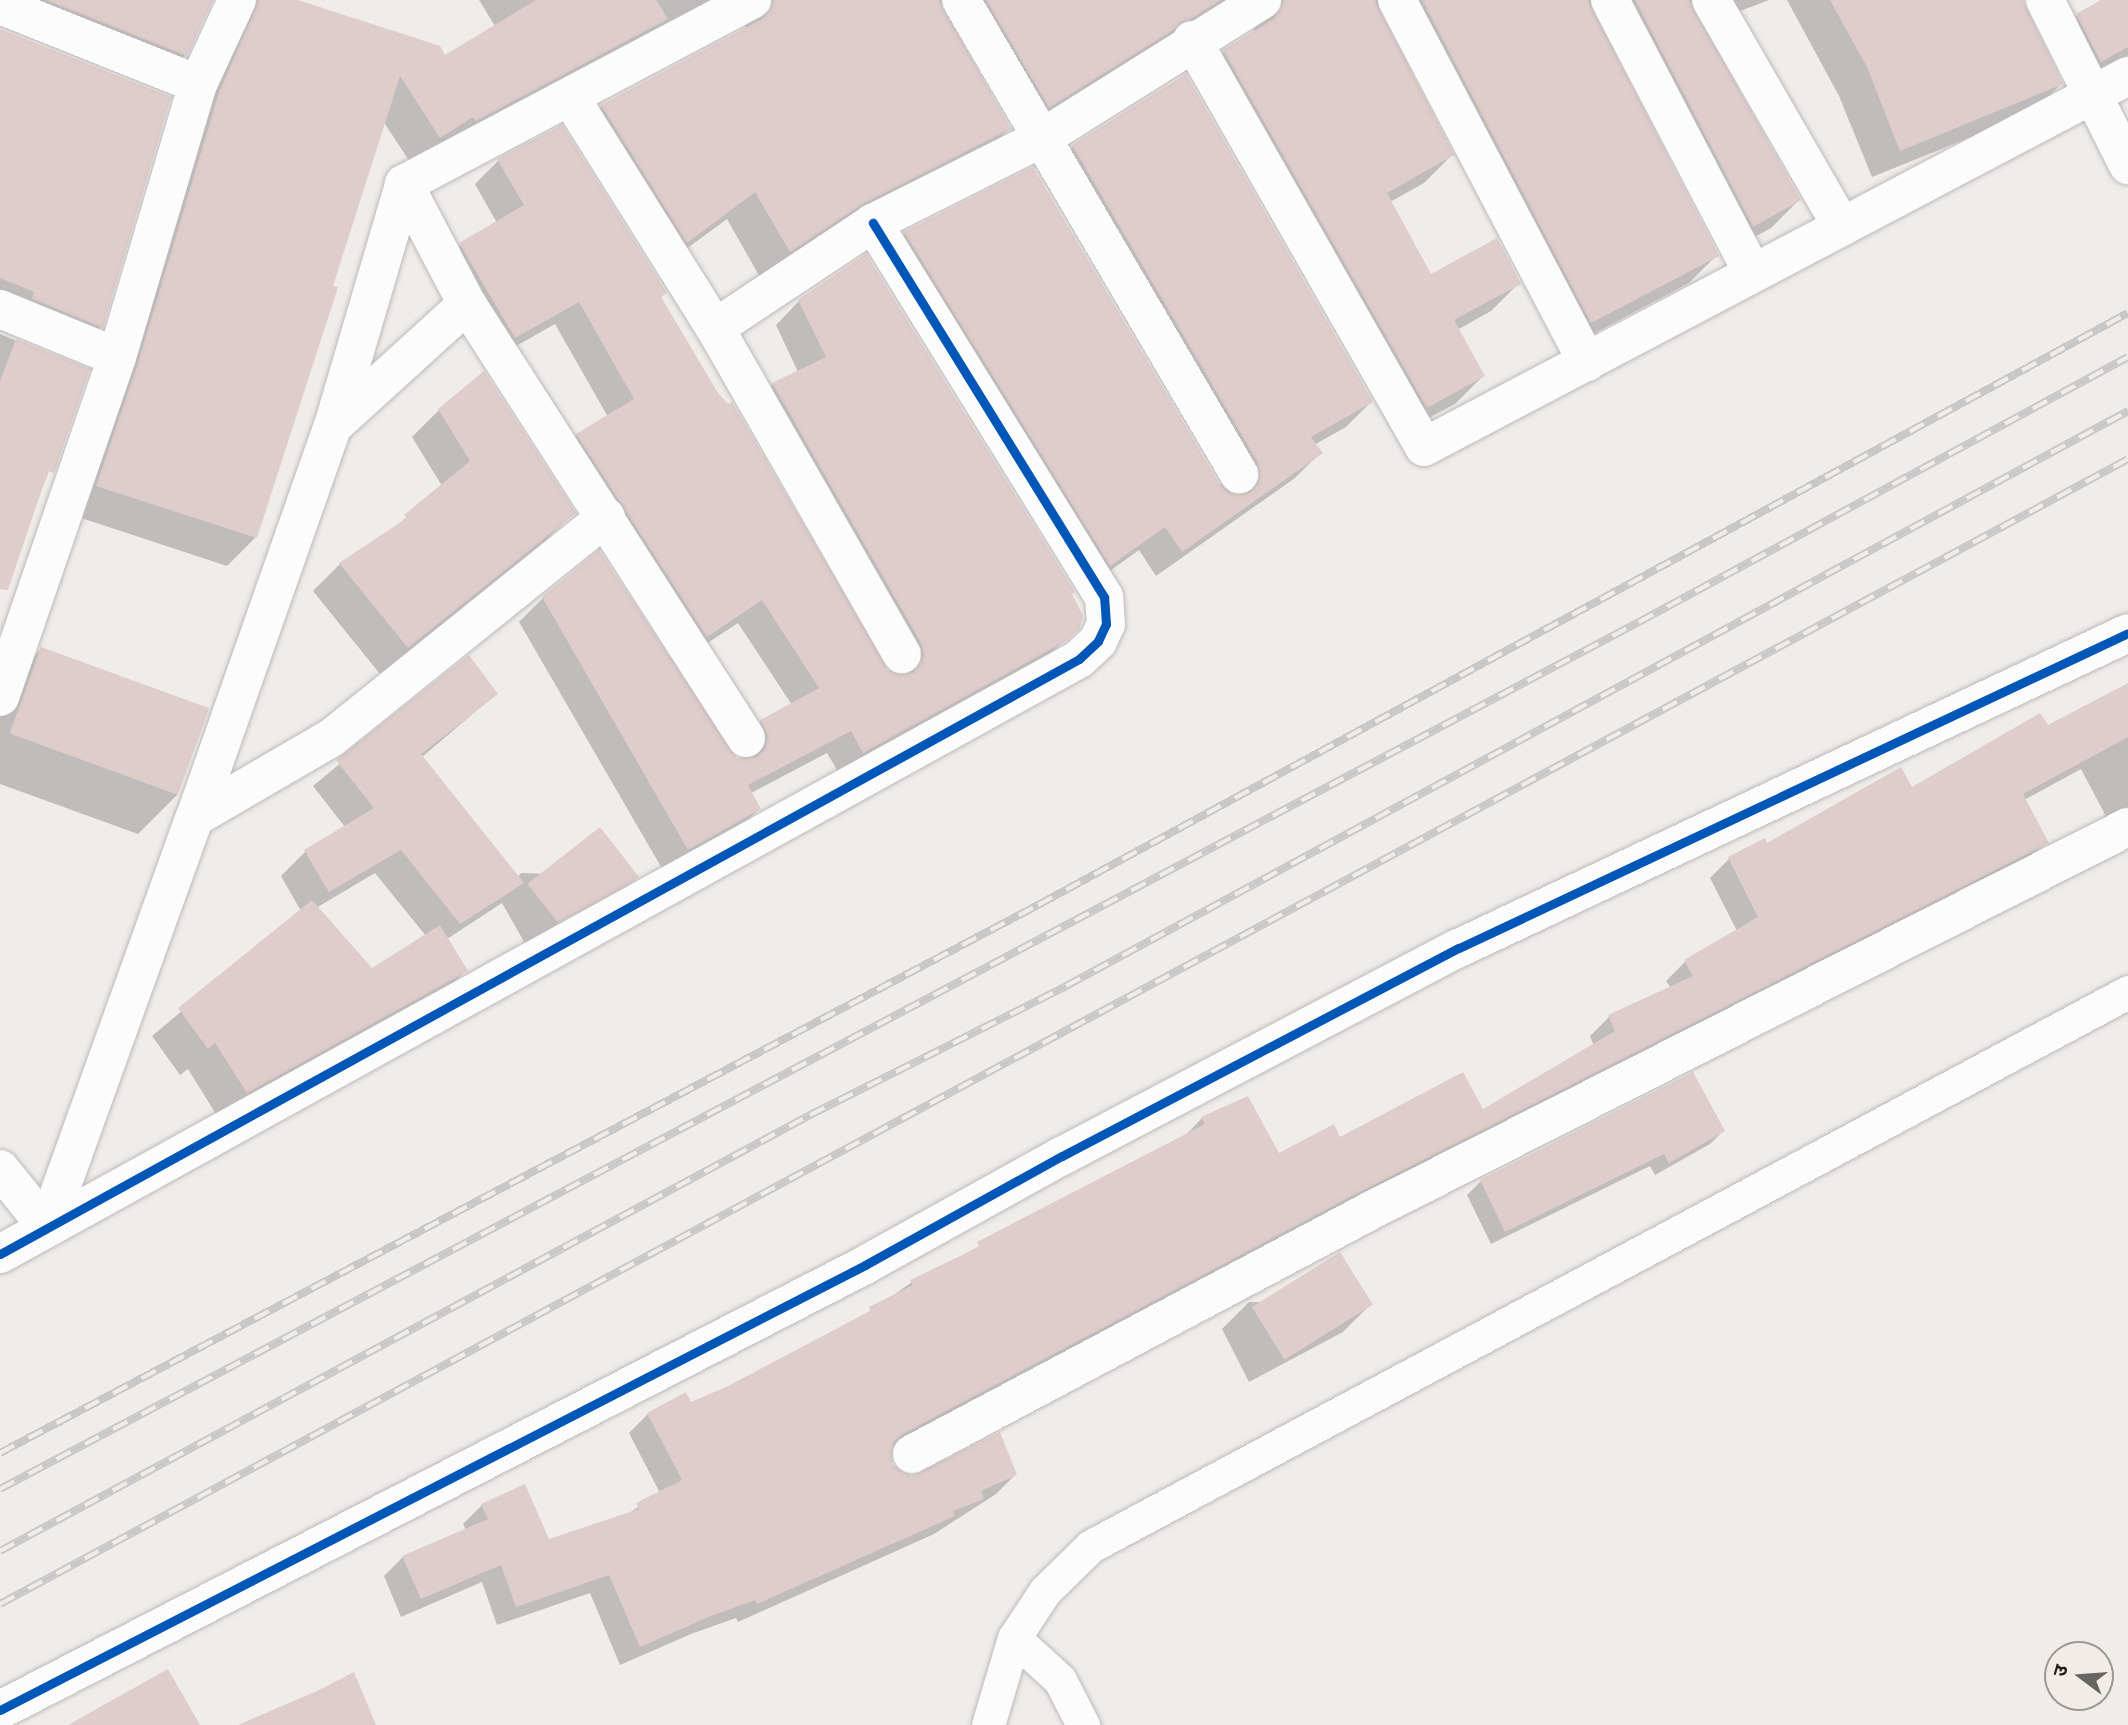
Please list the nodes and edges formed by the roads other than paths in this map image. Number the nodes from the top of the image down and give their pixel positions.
1 (237, 0) edge
2 (752, 0) edge
3 (961, 0) edge
4 (1262, 0) edge
5 (1397, 0) edge
6 (1609, 0) edge
7 (1711, 0) edge
8 (2045, 0) edge
9 (0, 5) edge
10 (1192, 40) junction
11 (2128, 76) edge
12 (198, 84) junction
13 (2092, 95) junction
14 (570, 97) junction
15 (1042, 138) junction
16 (2128, 165) edge
17 (404, 184) junction
18 (873, 223) junction
19 (1842, 227) junction
20 (1753, 273) junction
21 (467, 304) junction
22 (0, 309) edge
23 (715, 328) junction
24 (117, 357) junction
25 (1587, 362) junction
26 (333, 426) junction
27 (1239, 474) dead end
28 (606, 517) junction
29 (2128, 633) edge
30 (8, 645) edge
31 (902, 654) dead end
32 (0, 697) edge
33 (746, 738) dead end
34 (195, 817) junction
35 (2128, 827) edge
36 (2128, 992) edge
37 (0, 1169) edge
38 (47, 1227) junction
39 (0, 1254) edge
40 (912, 1454) dead end
41 (1014, 1638) junction
42 (0, 1710) edge
43 (988, 1725) edge
44 (1083, 1725) edge

1 - 12 street
2 - 14 street
3 - 15 street
4 - 10 street
5 - 25 street
6 - 20 street
7 - 19 street
8 - 13 street
9 - 12 street
10 - 15 street
10 - 25 street
11 - 13 street
12 - 24 street
13 - 16 street
13 - 19 street
14 - 17 street
14 - 23 street
15 - 18 street
15 - 27 street
17 - 21 street
17 - 26 street
18 - 23 street
18 - 38 street
19 - 20 street
20 - 25 street
21 - 26 street
21 - 28 street
22 - 24 street
23 - 31 street
24 - 30 street
26 - 34 street
28 - 33 street
28 - 34 street
29 - 42 street
30 - 32 street
34 - 38 street
35 - 40 street
36 - 41 lane
37 - 38 street
38 - 39 street
41 - 43 lane
41 - 44 lane

